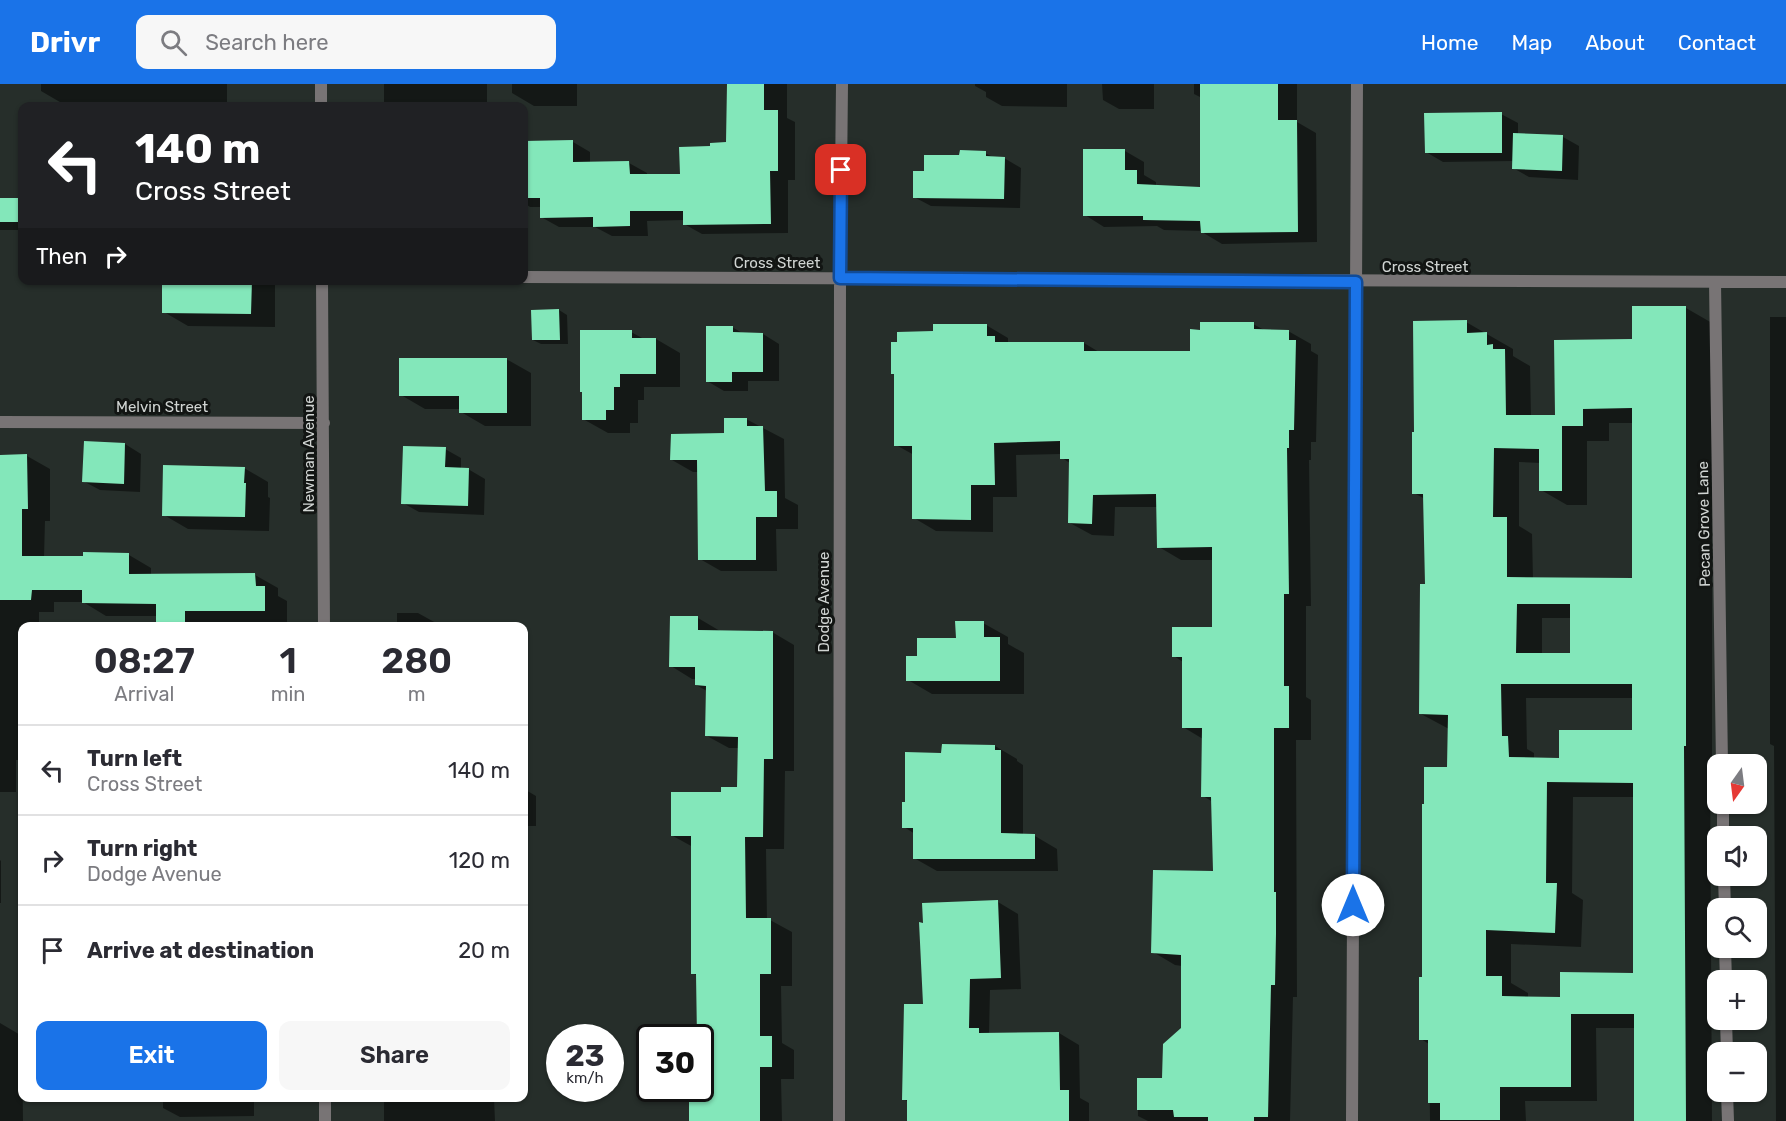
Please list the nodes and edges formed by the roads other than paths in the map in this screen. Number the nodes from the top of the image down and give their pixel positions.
1 (321, 84) edge
2 (842, 84) edge
3 (1357, 84) edge
4 (321, 102) edge
5 (528, 278) edge
6 (840, 278) junction
7 (1356, 282) junction
8 (1715, 282) junction
9 (1786, 282) edge
10 (322, 285) edge
11 (0, 422) edge
12 (324, 423) junction
13 (324, 622) edge
14 (1722, 754) edge
15 (325, 1102) edge
16 (1727, 1102) edge
17 (325, 1121) edge
18 (839, 1121) edge
19 (1352, 1121) edge
20 (1728, 1121) edge

1 - 4 street
2 - 6 street, Dodge Avenue
3 - 7 street
5 - 6 street, Cross Street
6 - 7 street, Cross Street
6 - 18 street, Dodge Avenue
7 - 8 street, Cross Street
7 - 19 street
8 - 9 street, Cross Street
8 - 14 street, Pecan Grove Lane
10 - 12 street, Newman Avenue
11 - 12 street, Melvin Street
12 - 13 street, Newman Avenue
15 - 17 street
16 - 20 street

